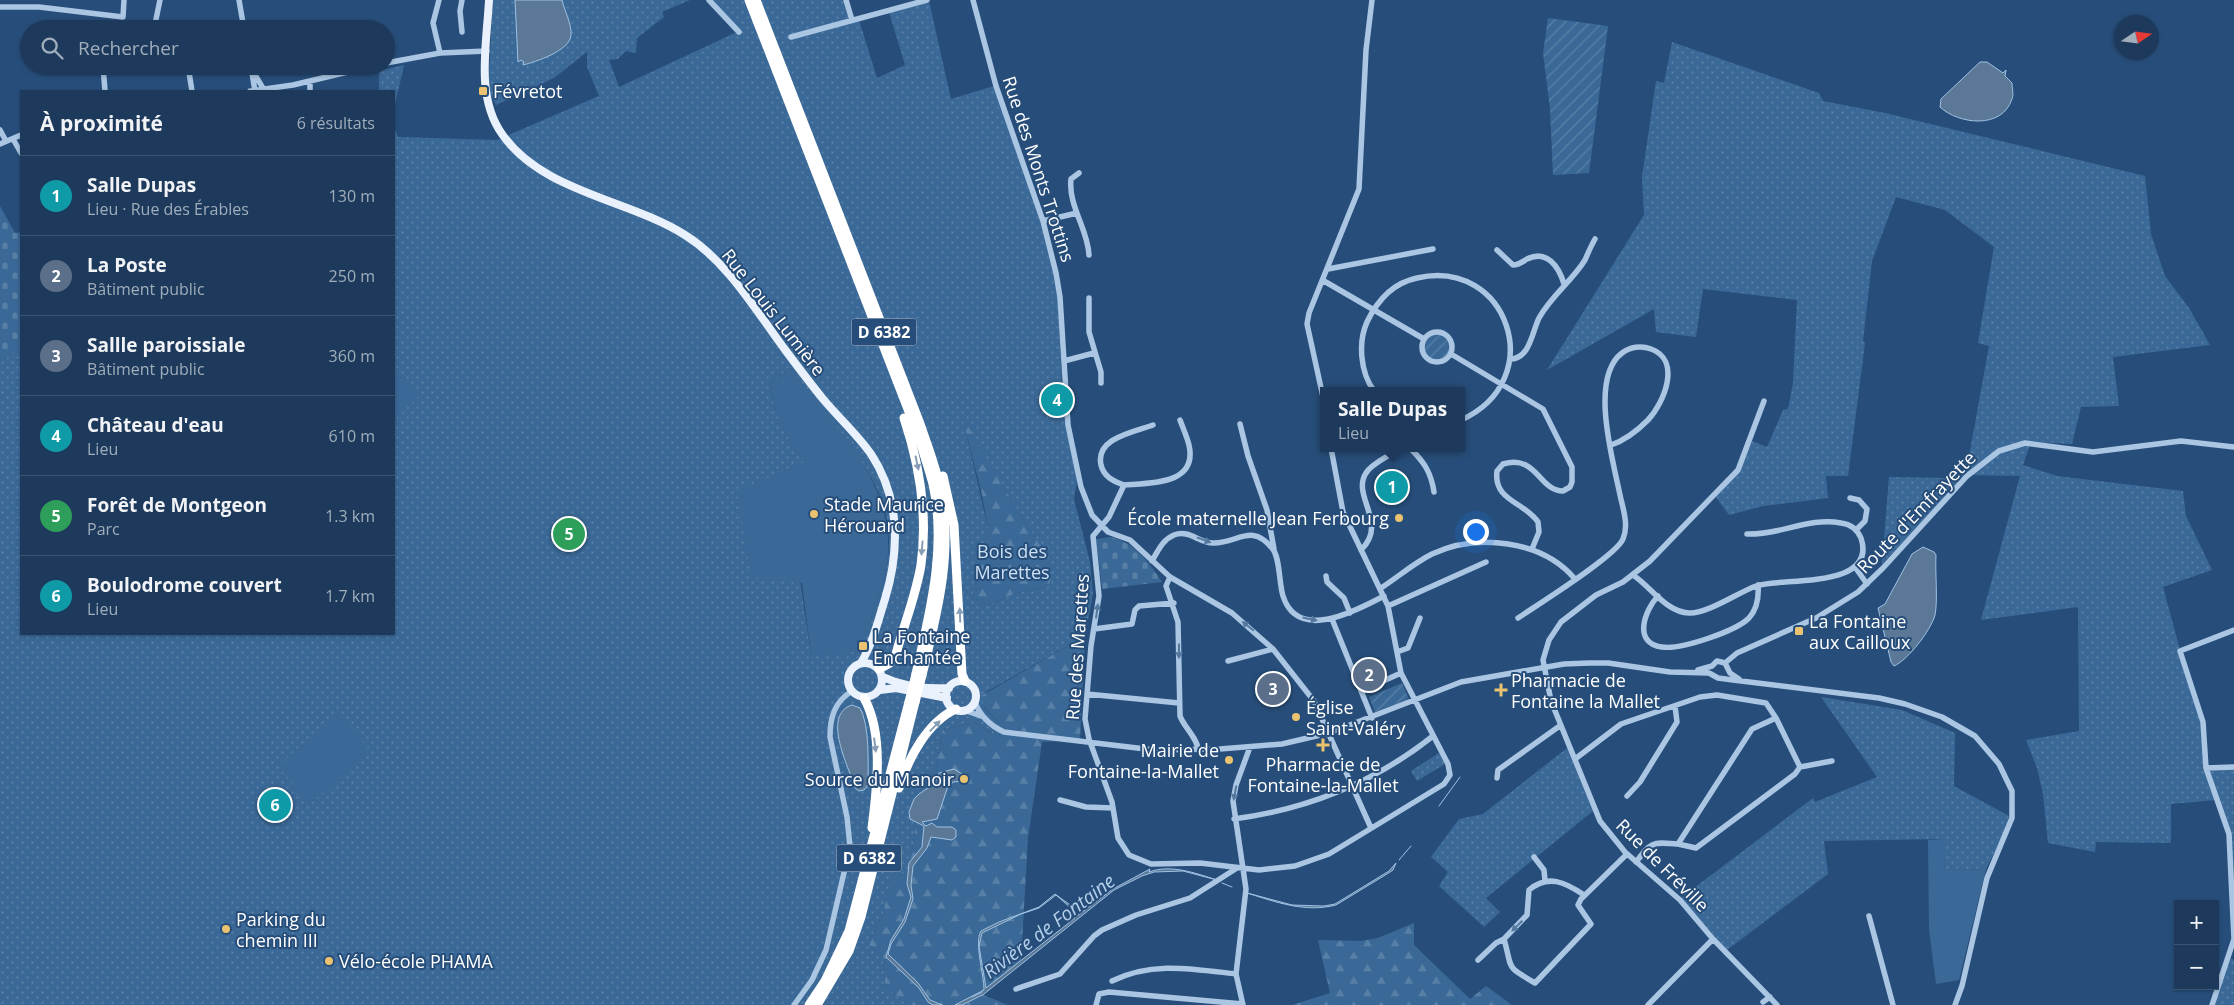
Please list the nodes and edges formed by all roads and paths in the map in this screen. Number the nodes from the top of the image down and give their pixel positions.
1 (124, 0) edge
2 (160, 0) edge
3 (238, 0) edge
4 (439, 0) edge
5 (462, 0) edge
6 (489, 0) edge
7 (709, 0) edge
8 (748, 0) edge
9 (756, 0) edge
10 (846, 0) edge
11 (927, 0) edge
12 (973, 0) edge
13 (1372, 0) edge
14 (0, 7) edge
15 (156, 20) edge
16 (242, 20) edge
17 (852, 20) junction
18 (462, 32) dead end
19 (739, 32) dead end
20 (792, 37) dead end
21 (487, 51) junction
22 (440, 53) junction
23 (395, 61) edge
24 (104, 75) edge
25 (189, 75) edge
26 (252, 75) edge
27 (257, 75) edge
28 (335, 75) edge
29 (310, 81) junction
30 (105, 90) edge
31 (192, 90) edge
32 (255, 90) edge
33 (268, 90) edge
34 (310, 90) edge
35 (0, 130) edge
36 (20, 135) edge
37 (13, 138) junction
38 (3, 143) edge
39 (20, 150) edge
40 (1079, 173) dead end
41 (1077, 213) junction
42 (1043, 221) junction
43 (1595, 239) dead end
44 (1433, 249) dead end
45 (1497, 250) dead end
46 (1089, 255) dead end
47 (1328, 270) junction
48 (1324, 280) junction
49 (1564, 284) junction
50 (1089, 298) dead end
51 (1373, 310) junction
52 (870, 316) junction
53 (1424, 339) junction
54 (1094, 353) junction
55 (1451, 354) junction
56 (1510, 359) junction
57 (1064, 361) junction
58 (896, 363) junction
59 (1101, 383) dead end
60 (1502, 385) junction
61 (1321, 387) edge
62 (1372, 387) edge
63 (1764, 401) dead end
64 (1465, 418) edge
65 (1180, 420) dead end
66 (1240, 424) dead end
67 (1153, 425) dead end
68 (1611, 445) junction
69 (2234, 447) edge
70 (1332, 452) edge
71 (1394, 452) edge
72 (1414, 452) edge
73 (1124, 485) junction
74 (1434, 492) dead end
75 (1850, 498) dead end
76 (1102, 524) junction
77 (1270, 526) junction
78 (1856, 530) junction
79 (1748, 534) dead end
80 (1259, 536) junction
81 (1274, 549) junction
82 (1532, 549) junction
83 (1361, 550) junction
84 (1152, 561) junction
85 (1486, 562) dead end
86 (1855, 567) junction
87 (1326, 576) dead end
88 (1633, 576) junction
89 (1170, 577) junction
90 (1575, 579) junction
91 (1867, 584) junction
92 (1758, 585) junction
93 (1381, 588) junction
94 (1384, 596) junction
95 (1658, 596) junction
96 (1174, 603) junction
97 (1388, 606) junction
98 (1350, 613) junction
99 (1420, 618) dead end
100 (1518, 618) dead end
101 (1332, 619) junction
102 (1094, 629) junction
103 (2234, 630) edge
104 (869, 649) junction
105 (1273, 649) junction
106 (1397, 652) junction
107 (1228, 661) dead end
108 (861, 663) junction
109 (1725, 663) junction
110 (1712, 666) junction
111 (1543, 668) junction
112 (878, 670) junction
113 (1728, 670) junction
114 (1684, 672) junction
115 (1401, 673) junction
116 (919, 674) junction
117 (1712, 674) junction
118 (1722, 678) junction
119 (964, 681) junction
120 (1745, 682) junction
121 (949, 688) junction
122 (880, 690) junction
123 (852, 691) junction
124 (1361, 691) junction
125 (1087, 694) junction
126 (864, 698) junction
127 (947, 698) junction
128 (1414, 700) junction
129 (912, 702) junction
130 (975, 702) junction
131 (1179, 703) junction
132 (1675, 706) junction
133 (960, 709) junction
134 (983, 717) junction
135 (1372, 718) junction
136 (1776, 718) junction
137 (1561, 725) junction
138 (1330, 734) junction
139 (1433, 736) junction
140 (1090, 743) junction
141 (1250, 747) junction
142 (1198, 750) junction
143 (1575, 759) junction
144 (1832, 761) dead end
145 (1800, 767) junction
146 (2206, 768) junction
147 (2234, 768) edge
148 (1497, 778) dead end
149 (1353, 787) junction
150 (1627, 796) dead end
151 (1060, 800) dead end
152 (1113, 808) junction
153 (1234, 819) junction
154 (1371, 828) junction
155 (1678, 844) junction
156 (1627, 854) junction
157 (1534, 856) dead end
158 (876, 859) junction
159 (1636, 862) junction
160 (1240, 868) junction
161 (866, 871) junction
162 (1545, 881) junction
163 (1584, 895) junction
164 (1869, 916) dead end
165 (1504, 939) junction
166 (1713, 939) junction
167 (1478, 960) dead end
168 (1236, 974) junction
169 (1112, 981) dead end
170 (1016, 989) dead end
171 (1770, 996) junction
172 (1763, 1002) dead end
173 (794, 1005) edge
174 (809, 1005) edge
175 (817, 1005) edge
176 (1096, 1005) edge
177 (1243, 1005) edge
178 (1648, 1005) edge
179 (1777, 1005) edge
180 (1893, 1005) edge
181 (1955, 1005) edge
182 (2212, 1005) edge

1 - 14 street
2 - 15 street
3 - 16 street
4 - 22 street
5 - 18 street
6 - 21 main road, Rue Louis Lumière
7 - 19 street
8 - 52 highway, D 6382
9 - 58 highway, D 6382
10 - 17 street
11 - 17 street
12 - 42 street, Rue des Monts Trottins
13 - 47 street
17 - 20 street
21 - 22 street
21 - 104 main road, Rue Louis Lumière
22 - 23 street
24 - 30 street
25 - 31 street
26 - 32 street
27 - 33 street
28 - 29 street
29 - 33 street
29 - 34 street
35 - 38 street
36 - 37 street
37 - 38 street
37 - 39 street
40 - 41 street
41 - 42 street
41 - 46 street
42 - 57 street, Rue des Monts Trottins
43 - 49 street
44 - 47 street
45 - 49 street
47 - 48 street
48 - 51 street
48 - 61 street
49 - 56 street
50 - 54 street
51 - 53 street
51 - 56 street
51 - 62 street
52 -> 112 highway
52 - 116 highway, D 6382
53 - 55 street
53 - 55 street
54 - 57 street
54 - 59 street
55 - 60 street
56 - 60 street
57 - 76 street, Rue des Monts Trottins
58 - 116 highway, D 6382
119 -> 58 highway
60 - 64 street
60 - 82 street
63 - 88 street
65 - 73 street
66 - 77 street
67 - 73 street
68 - 68 street
68 - 90 street
69 - 91 street, Route d'Emfrayette
70 - 83 street, Rue des Marettes
71 - 83 street
72 - 74 street
73 - 76 street, Rue des Marettes
75 - 78 street
76 - 84 street, Rue des Monts Trottins
102 -> 76 street, Rue des Marettes
77 - 80 street
77 - 81 street
78 - 79 street
78 - 86 street
80 - 81 street
84 -> 80 street
81 -> 101 street
82 - 90 street
82 - 93 street
83 - 93 street, Rue des Marettes
84 - 89 street, Rue des Monts Trottins
85 - 97 street
86 - 91 street
86 - 92 street
87 - 98 street
88 - 95 street
88 - 111 street
89 - 96 street
105 -> 89 street, Rue des Monts Trottins
90 - 100 street
91 - 109 street, Route d'Emfrayette
92 - 95 street
92 - 95 street
93 - 94 street, Rue des Marettes
94 - 97 street, Rue des Marettes
94 - 98 street
96 - 102 street
96 -> 131 street
97 - 106 street, Rue des Marettes
98 - 101 street
99 - 106 street
101 - 124 street
102 - 125 street, Rue des Marettes
103 - 146 street
104 - 108 main road, Rue Louis Lumière
104 - 112 main road
105 - 107 street
105 - 138 street, Rue des Monts Trottins
106 - 115 street, Rue des Marettes
108 - 112 main road
108 - 123 main road
109 - 110 street
109 - 113 street
110 - 114 street
110 - 117 street
111 - 114 street
111 - 128 street
111 - 137 street, Rue de Fréville
112 - 121 main road
112 - 122 main road
113 - 118 street
113 - 120 street
114 - 117 street
115 - 124 street
115 - 128 street, Rue des Marettes
116 - 129 highway, D 6382, bridge
117 - 118 street
118 - 120 street
119 - 121 main road
119 - 130 main road
120 - 181 street
121 - 127 main road
122 - 126 main road
122 - 127 main road
123 - 126 main road
123 - 173 street
124 - 135 street
125 - 131 street
125 - 140 street, Rue des Marettes
126 -> 161 highway
127 - 133 main road
128 - 135 street
128 - 139 street, Rue des Marettes
129 - 158 highway, D 6382
129 - 161 highway, D 6382
130 - 133 main road
130 - 134 street
131 - 142 street
132 - 136 street
132 - 143 street
132 - 150 street
133 - 134 street
158 -> 133 highway
134 - 140 street
135 - 138 street
136 - 145 street
136 - 155 street
137 - 143 street, Rue de Fréville
137 - 148 street
138 - 141 street
138 - 149 street, Rue des Monts Trottins
139 - 149 street
139 - 154 street, Rue des Marettes
140 - 142 street
140 - 152 street, Rue des Marettes
141 - 142 street
141 -> 153 street
143 - 156 street, Rue de Fréville
144 - 145 street
145 - 155 street
146 - 147 street
146 - 182 street
149 - 153 street
149 - 154 street, Rue des Monts Trottins
151 - 152 street
152 - 160 street, Rue des Marettes
153 - 160 street
154 - 160 street, Rue des Marettes
155 - 159 street
156 - 159 street, Rue de Fréville
156 - 163 street
157 - 162 street
158 - 175 highway, D 6382
159 - 166 street, Rue de Fréville
160 - 168 street
160 - 170 street
161 - 174 highway, D 6382
162 - 163 street
162 -> 165 street
163 - 165 street
164 - 180 street
165 - 167 street
166 - 171 street, Rue de Fréville
166 - 178 street
168 - 169 street
168 - 177 street
171 - 172 street
171 - 179 street, Rue de Fréville
176 - 177 street

